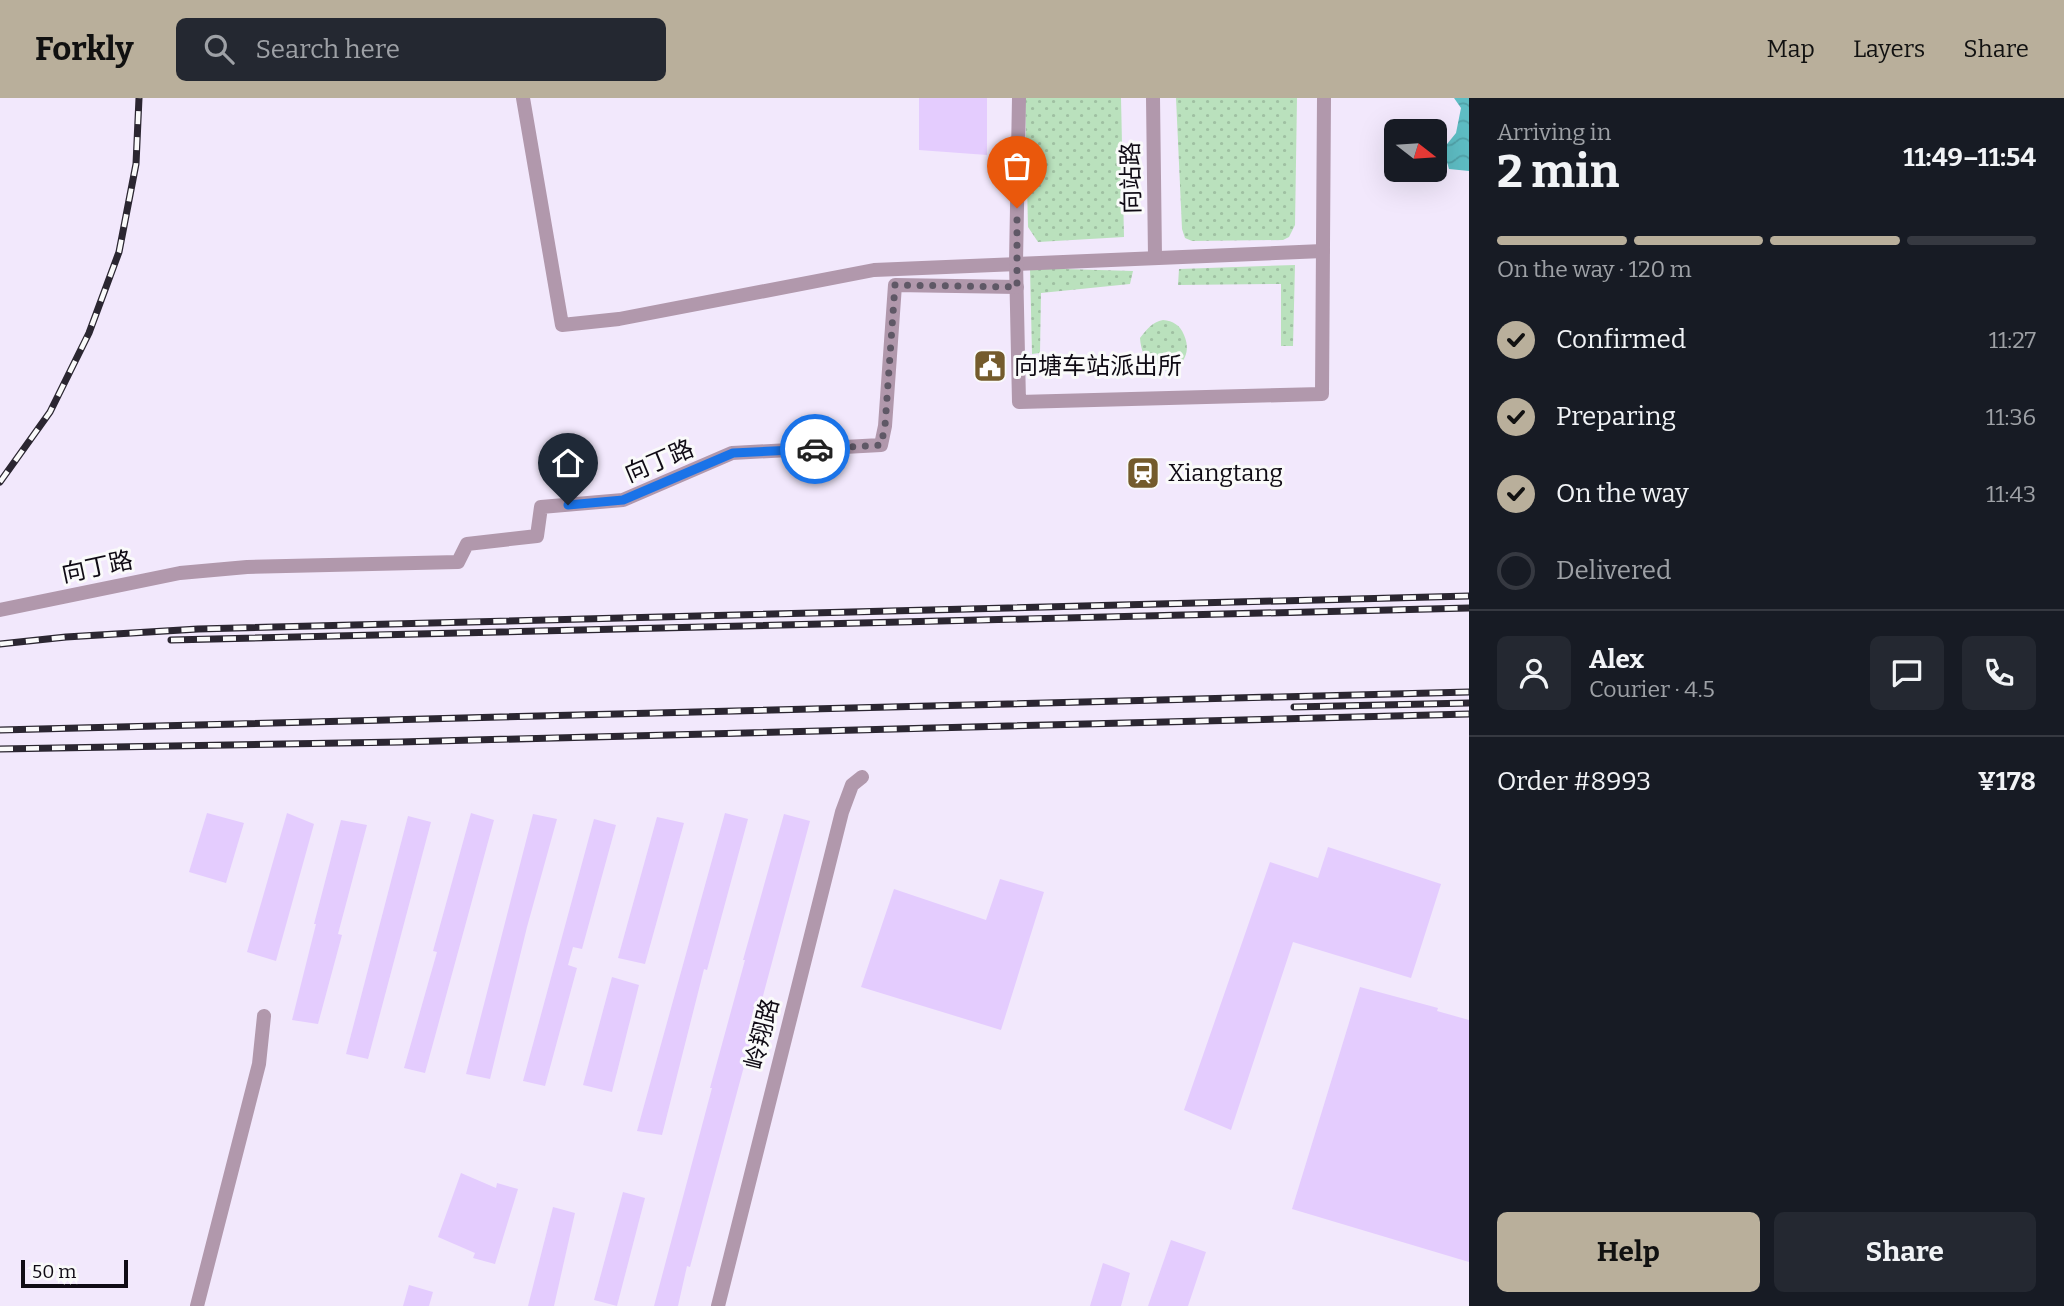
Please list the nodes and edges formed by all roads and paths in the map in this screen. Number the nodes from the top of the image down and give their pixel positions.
1 (523, 98) edge
2 (1019, 98) edge
3 (1153, 98) edge
4 (1324, 98) edge
5 (1323, 251) junction
6 (1155, 257) junction
7 (1016, 262) junction
8 (1017, 287) junction
9 (0, 610) edge
10 (862, 777) dead end
11 (264, 1016) dead end
12 (197, 1306) edge
13 (718, 1306) edge

1 - 7 street
2 - 7 street
3 - 6 street, 向站路
4 - 5 street
5 - 6 street
5 - 8 street
6 - 7 street
7 - 8 street
8 - 9 street, 向丁路
10 - 13 street, 岭翔路
11 - 12 street

